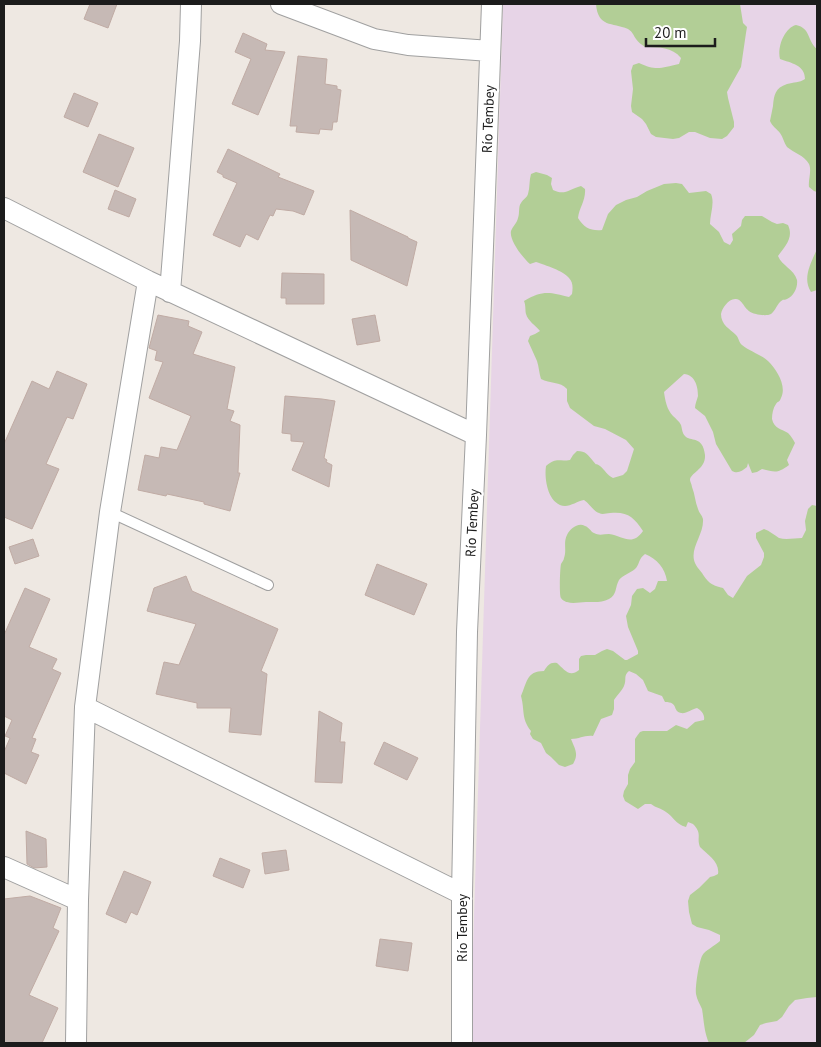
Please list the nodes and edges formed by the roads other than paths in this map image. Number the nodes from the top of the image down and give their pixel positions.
1 (191, 4) edge
2 (281, 4) edge
3 (492, 4) edge
4 (490, 52) junction
5 (4, 208) edge
6 (148, 281) junction
7 (170, 292) junction
8 (476, 436) junction
9 (110, 512) junction
10 (268, 585) dead end
11 (85, 707) junction
12 (4, 867) edge
13 (462, 894) junction
14 (78, 900) junction
15 (76, 1043) edge
16 (462, 1043) edge

1 - 7 street
2 - 4 street
3 - 4 street, Río Tembey
4 - 8 street, Río Tembey
5 - 6 street
6 - 7 street
6 - 9 street
7 - 8 street
8 - 13 street, Río Tembey
9 - 10 lane
9 - 11 street
11 - 13 street
11 - 14 street
12 - 14 street
13 - 16 street, Río Tembey
14 - 15 street

